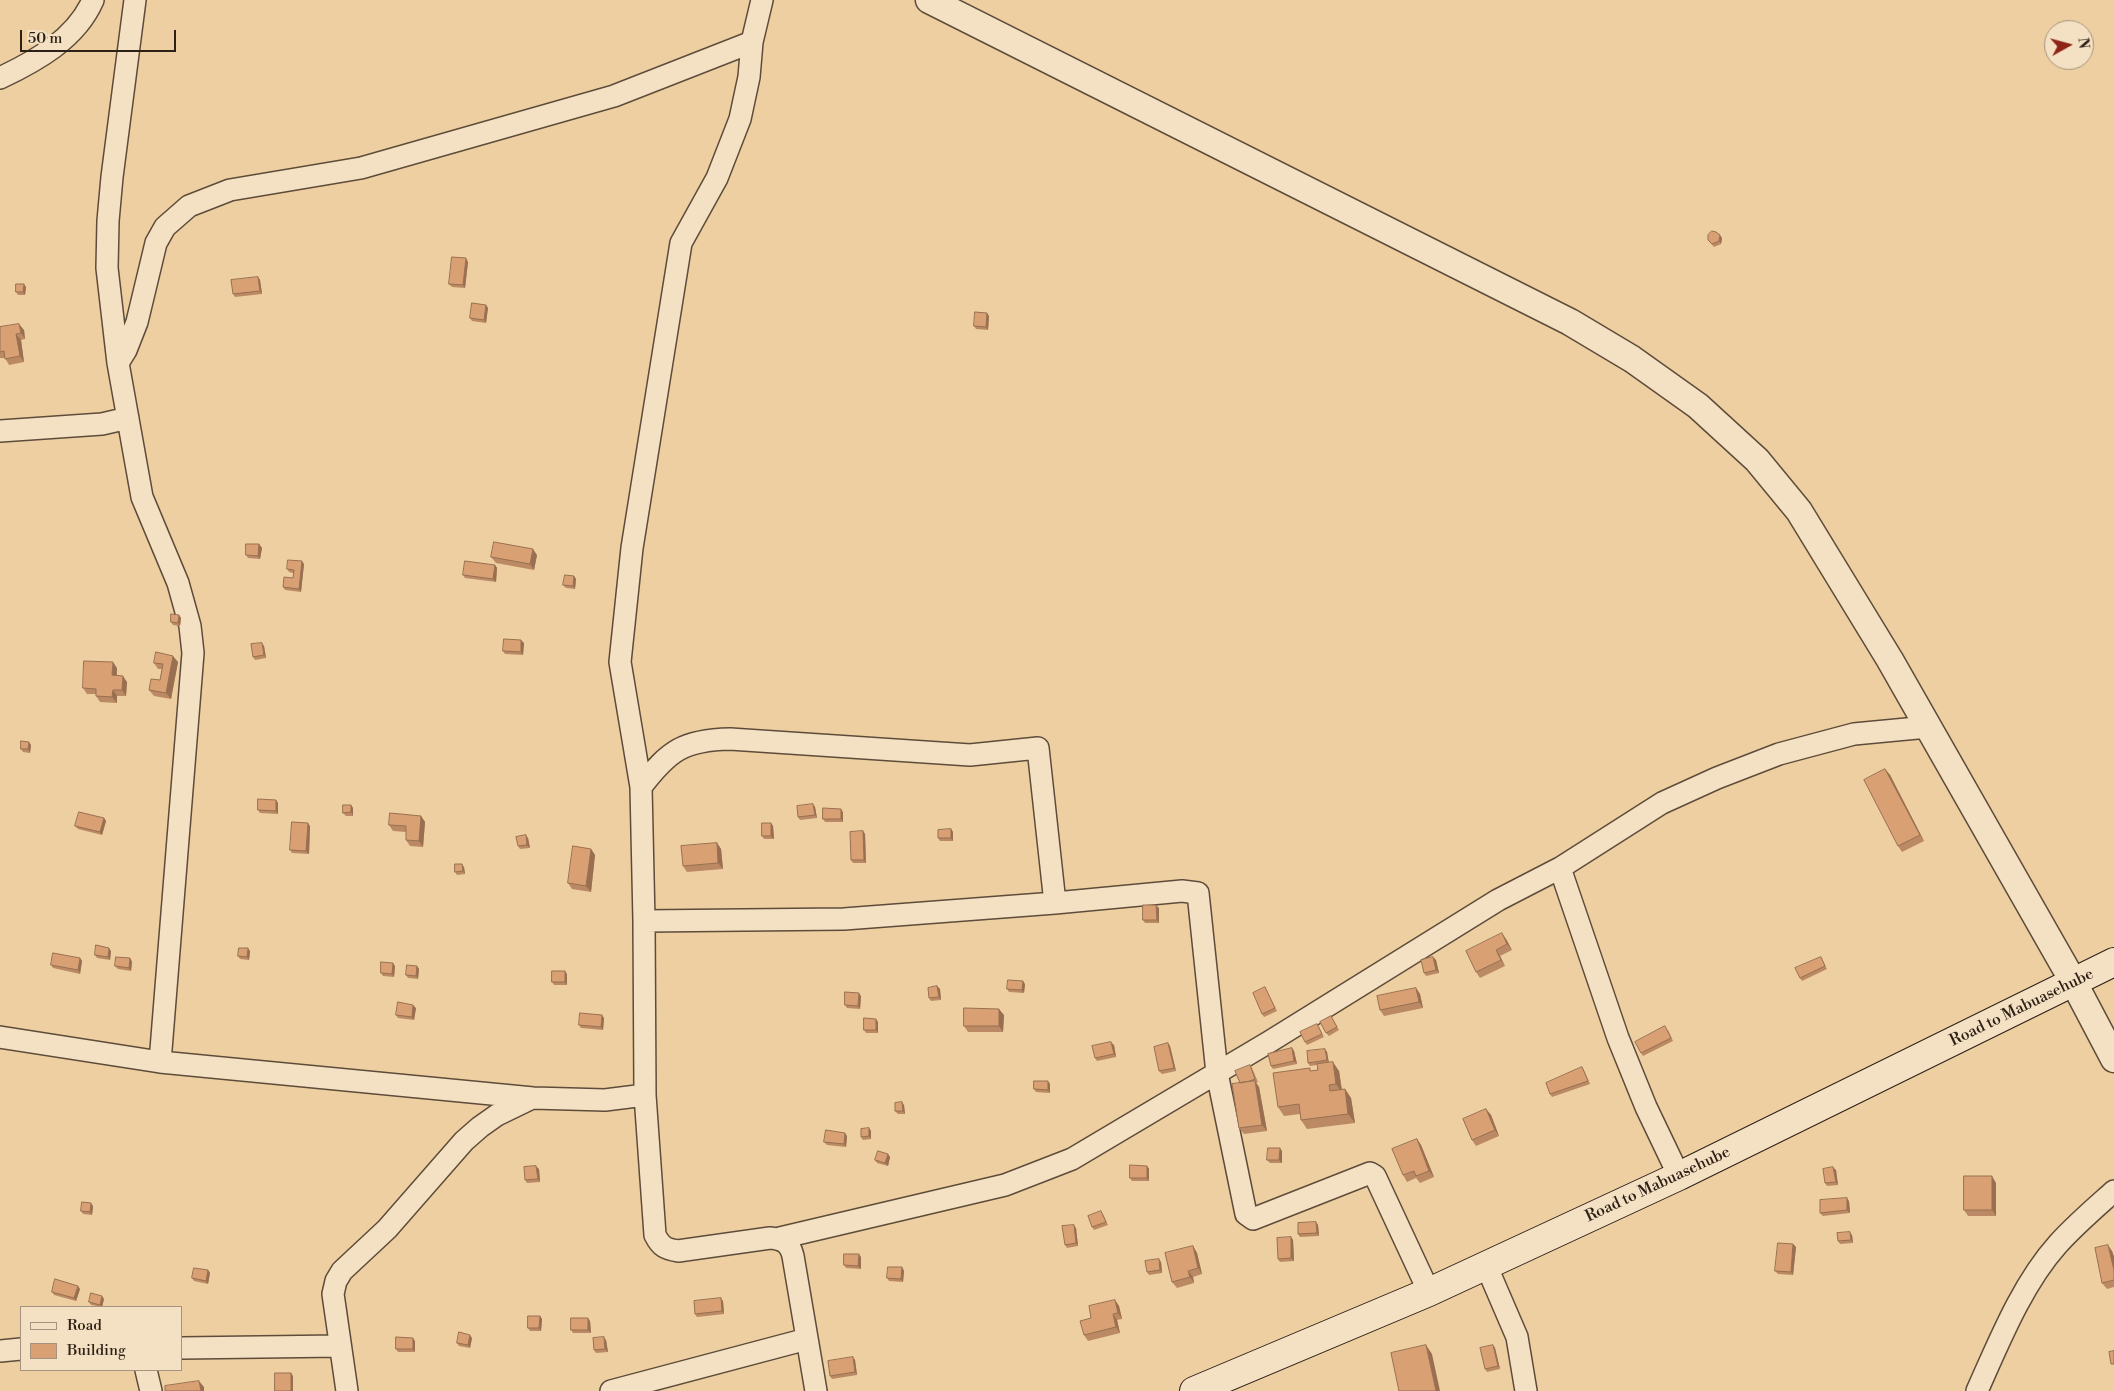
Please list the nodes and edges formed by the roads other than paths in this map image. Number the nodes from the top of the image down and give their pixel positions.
1 (93, 0) edge
2 (135, 0) edge
3 (762, 0) edge
4 (929, 0) edge
5 (752, 42) junction
6 (0, 78) edge
7 (118, 363) junction
8 (128, 418) junction
9 (0, 431) edge
10 (1928, 727) junction
11 (641, 787) junction
12 (1560, 868) junction
13 (1055, 904) junction
14 (644, 921) junction
15 (2114, 962) edge
16 (2074, 983) junction
17 (0, 1037) edge
18 (2114, 1059) edge
19 (160, 1062) junction
20 (1217, 1072) junction
21 (645, 1095) junction
22 (533, 1098) junction
23 (1679, 1176) junction
24 (2114, 1191) edge
25 (780, 1238) junction
26 (1486, 1265) junction
27 (1429, 1292) junction
28 (807, 1339) junction
29 (340, 1346) junction
30 (182, 1348) edge
31 (20, 1349) edge
32 (0, 1351) edge
33 (146, 1371) edge
34 (151, 1391) edge
35 (347, 1391) edge
36 (612, 1391) edge
37 (816, 1391) edge
38 (1194, 1391) edge
39 (1526, 1391) edge
40 (1977, 1391) edge

1 - 6 street
2 - 7 street
3 - 5 street
4 - 10 street
5 - 7 street
5 - 11 street
7 - 8 street
8 - 9 street
8 - 19 street
10 - 12 street
10 - 16 street
11 - 13 street
11 - 14 street
12 - 20 street
12 - 23 street
13 - 14 street
13 - 20 street
14 - 21 street
15 - 16 main road, Road to Mabuasehube
16 - 18 street
16 - 23 main road, Road to Mabuasehube
17 - 19 street
19 - 22 street
20 - 25 street
20 - 27 street
21 - 22 street
21 - 25 street
22 - 29 street
23 - 26 main road, Road to Mabuasehube
24 - 40 street
25 - 28 street
26 - 27 main road, Road to Mabuasehube
26 - 39 street
27 - 38 main road, Road to Mabuasehube
28 - 36 street
28 - 37 street
29 - 30 street
29 - 35 street
31 - 32 street
33 - 34 street

